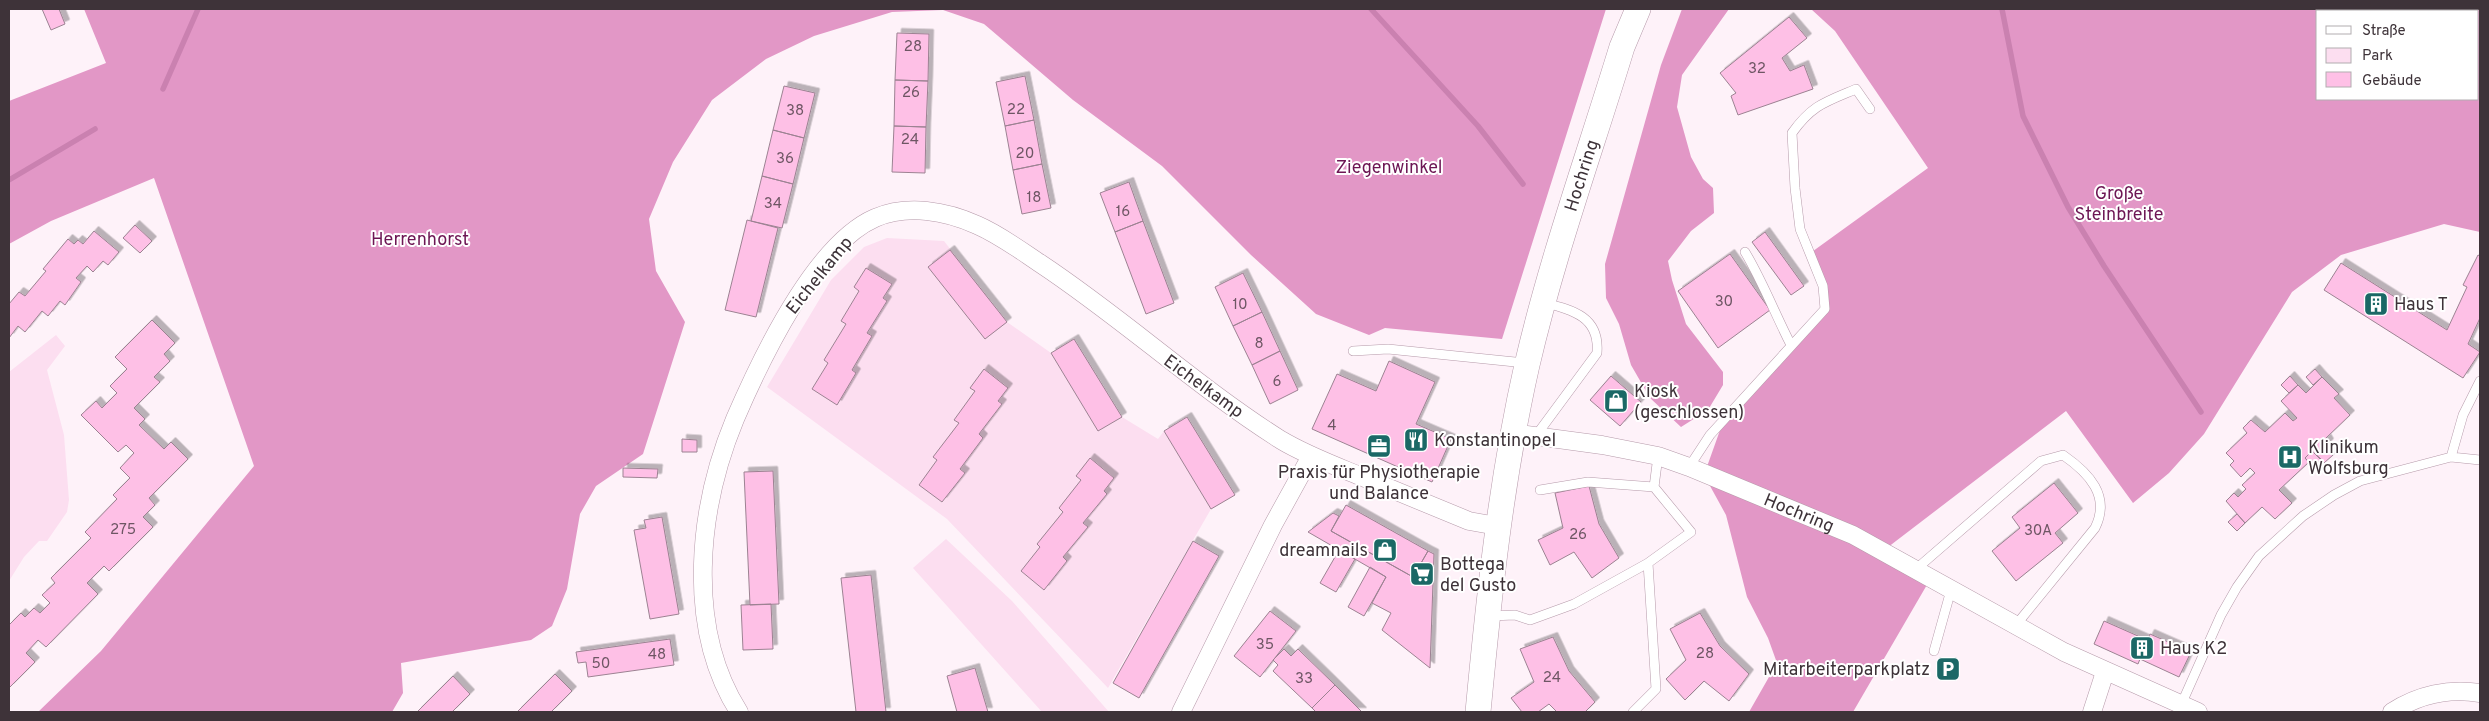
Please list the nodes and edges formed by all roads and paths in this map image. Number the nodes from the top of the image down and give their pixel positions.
1 (1638, 9) edge
2 (1870, 109) dead end
3 (1745, 252) dead end
4 (1543, 302) junction
5 (1791, 345) junction
6 (1353, 351) dead end
7 (1528, 364) junction
8 (2480, 381) edge
9 (1524, 435) junction
10 (1311, 456) junction
11 (1658, 456) junction
12 (2450, 457) junction
13 (2480, 460) edge
14 (1689, 467) junction
15 (1654, 487) junction
16 (1540, 490) dead end
17 (1497, 526) junction
18 (1648, 563) junction
19 (1915, 570) junction
20 (1951, 590) junction
21 (1487, 616) junction
22 (2016, 625) junction
23 (1934, 651) dead end
24 (2105, 672) junction
25 (2480, 693) edge
26 (2182, 705) junction
27 (739, 712) edge
28 (1181, 712) edge
29 (1478, 712) edge
30 (1633, 712) edge
31 (2092, 712) edge
32 (2198, 712) edge
33 (2392, 712) edge

1 - 4 street, Hochring
2 - 5 lane
3 - 5 lane
4 - 7 street, Hochring
4 - 9 lane
5 - 14 lane
6 - 7 lane
7 - 9 street, Hochring
8 - 12 lane
9 - 11 street, Hochring
9 - 17 street, Hochring
10 - 17 street, Eichelkamp
10 - 27 street, Eichelkamp
10 - 28 street
11 - 14 street, Hochring
11 - 15 lane
12 - 13 lane
12 - 26 lane
14 - 19 street, Hochring
15 - 16 lane
15 - 18 lane
17 - 21 street, Hochring
18 - 21 lane
18 - 30 lane
19 - 20 street, Hochring
19 - 22 lane
20 - 22 street, Hochring
20 - 23 lane
21 - 29 street, Hochring
22 - 24 street, Hochring
24 - 26 street, Hochring
24 - 31 street
25 - 33 street
26 - 32 street, Hochring

